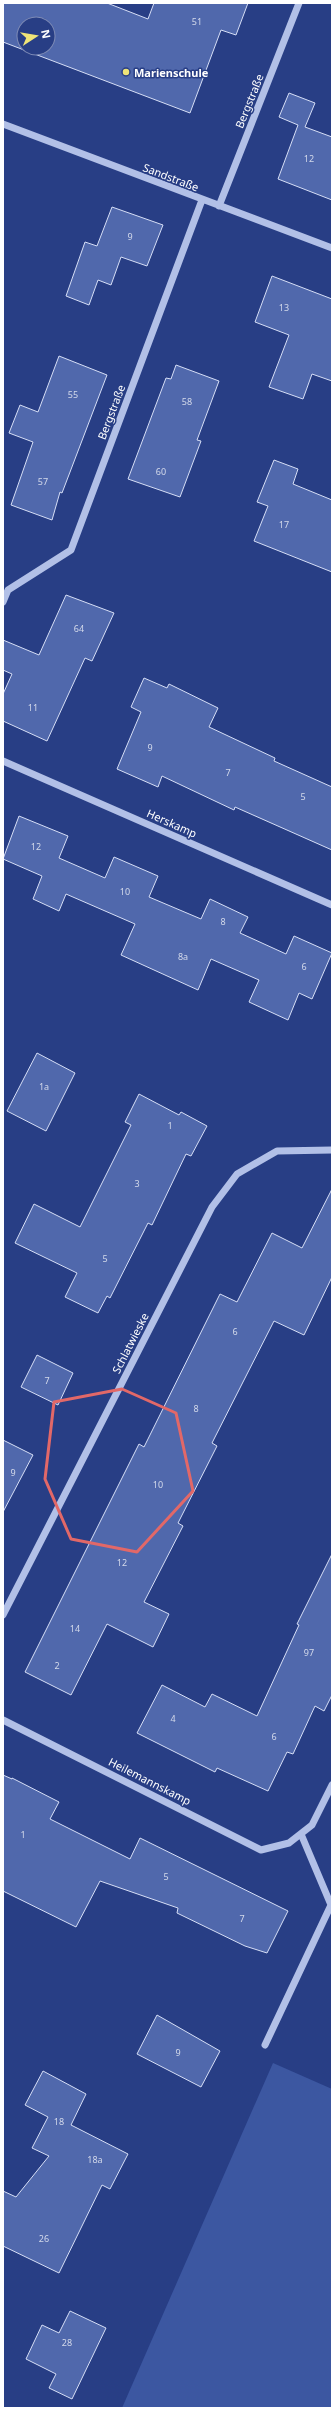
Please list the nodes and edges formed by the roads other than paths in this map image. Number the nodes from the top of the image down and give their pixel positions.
1 (299, 3) edge
2 (3, 124) edge
3 (202, 200) junction
4 (219, 206) junction
5 (332, 248) edge
6 (3, 602) edge
7 (3, 761) edge
8 (332, 905) edge
9 (332, 1150) edge
10 (3, 1615) edge
11 (3, 1720) edge
12 (332, 1785) edge
13 (301, 1834) junction
14 (265, 2045) dead end

1 - 4 street, Bergstraße
2 - 3 street, Sandstraße
3 - 4 street, Sandstraße
3 - 6 street, Bergstraße
4 - 5 street, Sandstraße
7 - 8 street, Herskamp
9 - 10 street, Schlatwieske
11 - 13 street, Heilemannskamp
12 - 13 street
13 - 14 street

